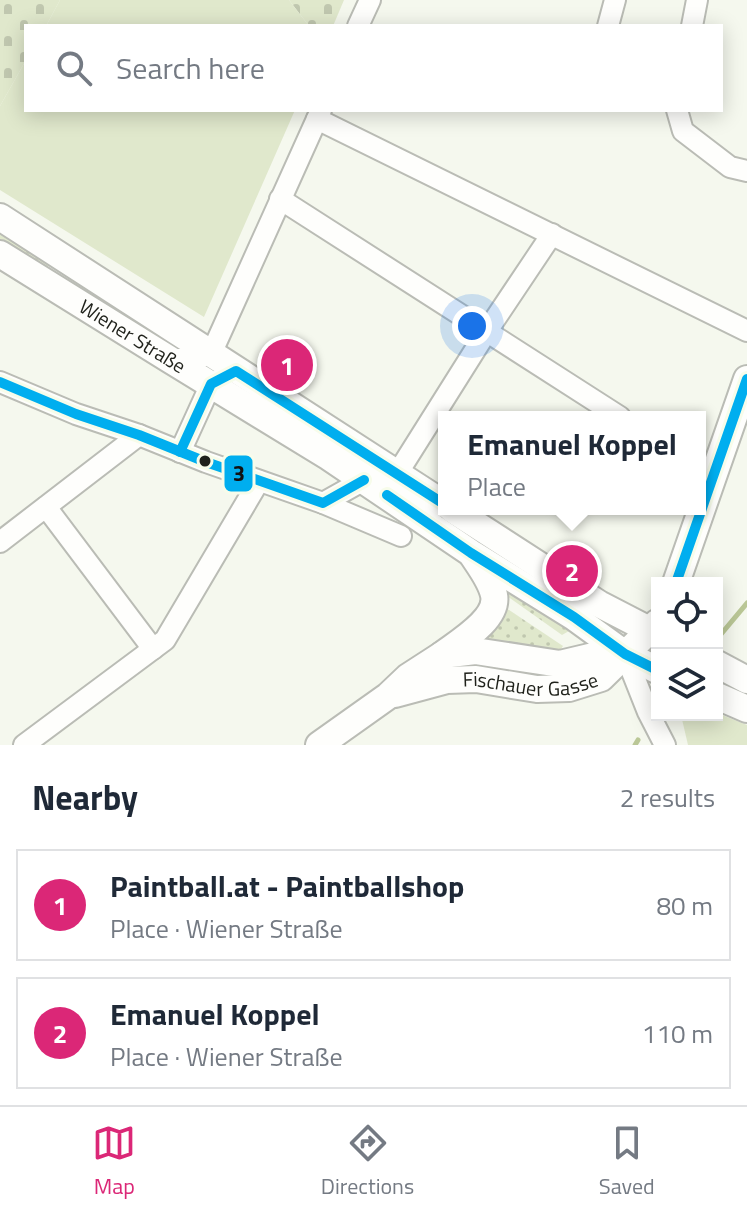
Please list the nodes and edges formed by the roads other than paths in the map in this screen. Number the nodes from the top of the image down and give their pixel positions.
1 (370, 0) edge
2 (615, 0) edge
3 (697, 0) edge
4 (359, 24) edge
5 (609, 24) edge
6 (692, 24) edge
7 (678, 112) edge
8 (319, 114) edge
9 (747, 171) edge
10 (280, 199) junction
11 (0, 217) edge
12 (552, 234) junction
13 (0, 254) edge
14 (487, 331) junction
15 (747, 331) edge
16 (211, 354) junction
17 (169, 359) junction
18 (236, 371) junction
19 (747, 379) edge
20 (0, 382) edge
21 (211, 384) junction
22 (611, 411) edge
23 (139, 435) junction
24 (180, 452) junction
25 (397, 474) junction
26 (707, 474) edge
27 (364, 480) junction
28 (259, 481) junction
29 (438, 500) edge
30 (323, 503) junction
31 (46, 507) junction
32 (461, 515) edge
33 (695, 515) edge
34 (401, 536) dead end
35 (0, 542) edge
36 (471, 553) junction
37 (678, 577) edge
38 (651, 627) edge
39 (651, 632) edge
40 (153, 649) junction
41 (625, 654) junction
42 (442, 655) junction
43 (651, 667) edge
44 (723, 667) edge
45 (747, 680) edge
46 (388, 696) junction
47 (723, 699) edge
48 (747, 709) edge
49 (24, 745) edge
50 (319, 745) edge
51 (665, 745) edge

1 - 4 street
2 - 5 street
3 - 6 street
7 - 9 street
8 - 10 street
8 - 12 street
10 - 14 street
10 - 16 street
11 - 16 main road, Wiener Straße
12 - 14 street
12 - 15 street
13 - 17 main road, Wiener Straße
14 - 22 street
14 - 25 street
16 - 17 street
16 - 18 main road, Wiener Straße
17 - 21 main road, Wiener Straße
18 - 21 street
18 - 25 main road, Wiener Straße
19 - 26 main road
20 - 23 street
21 - 24 street
21 - 27 main road, Wiener Straße
23 - 24 street
23 - 31 street
24 - 28 street
25 - 29 main road, Wiener Straße
27 - 30 street
27 - 36 main road, Wiener Straße
28 - 30 street
28 - 40 street
30 - 34 street
31 - 35 street
31 - 40 street
32 - 38 main road
33 - 37 main road
36 - 41 main road, Wiener Straße
36 - 42 main road, Fischauer Gasse
39 - 41 main road
40 - 49 street
41 - 42 main road, Fischauer Gasse
41 - 43 main road, Wiener Straße
41 - 46 main road, Fischauer Gasse
41 - 51 street
42 - 46 main road, Fischauer Gasse
44 - 45 main road
46 - 50 main road, Fischauer Gasse
47 - 48 main road

